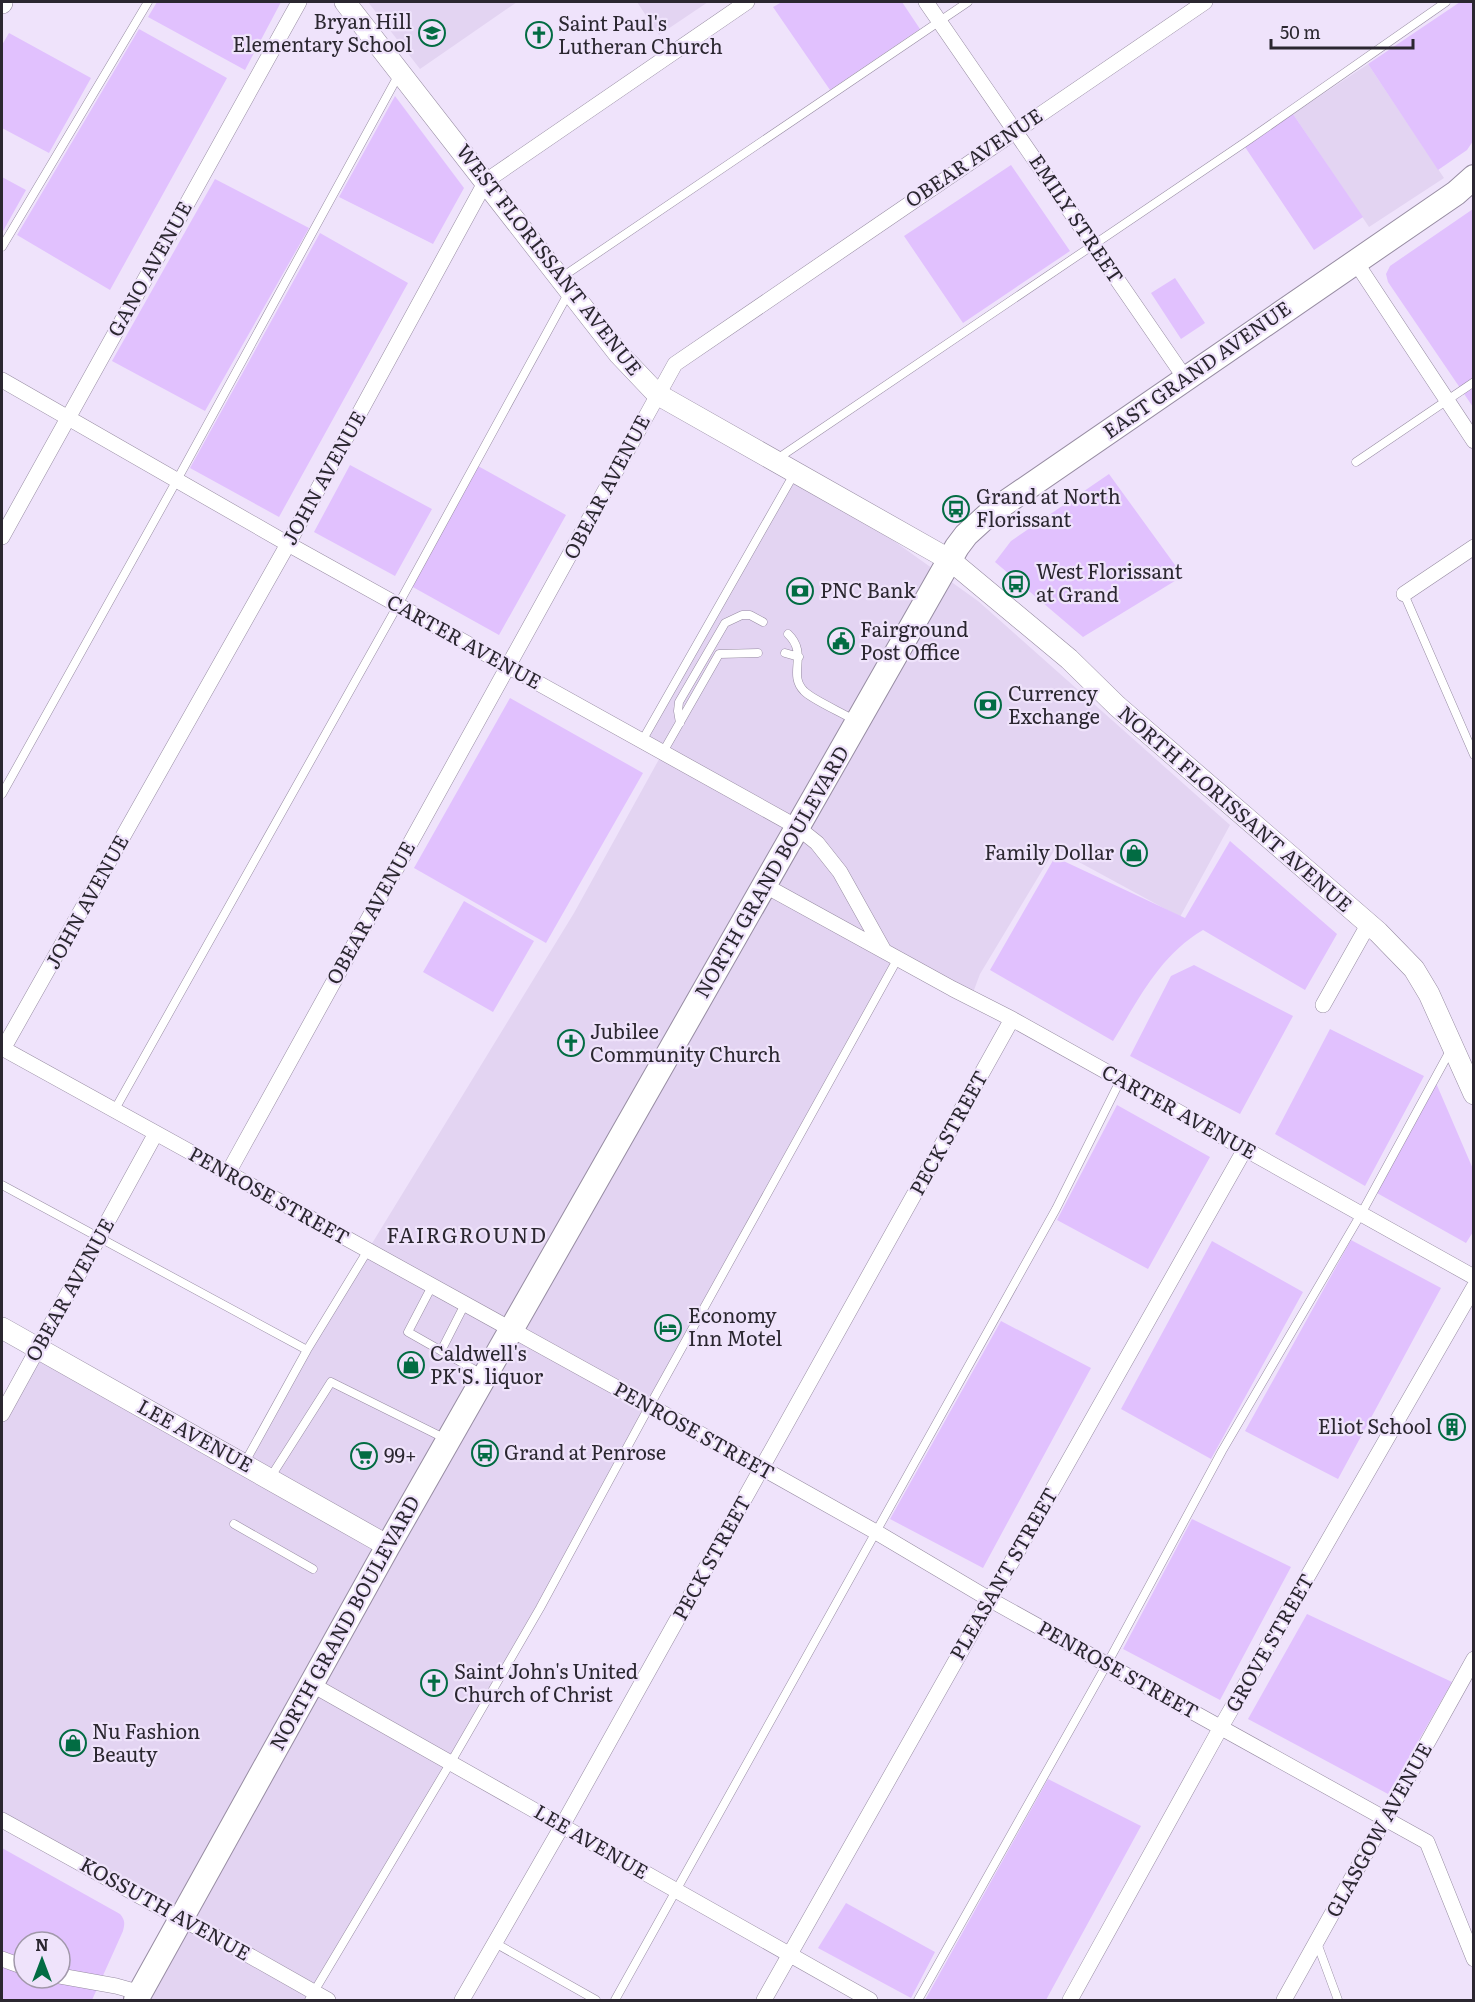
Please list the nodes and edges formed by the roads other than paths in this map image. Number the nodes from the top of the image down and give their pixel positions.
1 (148, 2) edge
2 (298, 2) edge
3 (345, 2) edge
4 (747, 2) edge
5 (926, 2) edge
6 (968, 2) edge
7 (1205, 2) edge
8 (1446, 2) edge
9 (940, 21) junction
10 (400, 72) junction
11 (1015, 130) junction
12 (486, 181) junction
13 (1468, 185) edge
14 (1093, 244) junction
15 (2, 247) edge
16 (1355, 261) junction
17 (565, 284) junction
18 (1185, 378) junction
19 (2, 380) edge
20 (1473, 382) edge
21 (657, 394) junction
22 (1447, 400) junction
23 (68, 417) junction
24 (1473, 441) edge
25 (776, 460) junction
26 (1356, 462) dead end
27 (796, 471) junction
28 (177, 480) junction
29 (2, 537) edge
30 (288, 544) junction
31 (1473, 547) edge
32 (950, 560) junction
33 (1404, 594) joint
34 (398, 605) junction
35 (764, 621) dead end
36 (788, 634) dead end
37 (758, 653) dead end
38 (785, 653) dead end
39 (798, 657) junction
40 (508, 666) junction
41 (857, 722) junction
42 (680, 723) junction
43 (642, 741) junction
44 (663, 752) junction
45 (1473, 755) edge
46 (2, 794) edge
47 (797, 827) junction
48 (764, 885) junction
49 (1368, 925) junction
50 (883, 949) junction
51 (898, 958) junction
52 (1323, 1005) dead end
53 (1012, 1019) junction
54 (1453, 1045) junction
55 (2, 1048) edge
56 (1121, 1080) junction
57 (1473, 1094) edge
58 (114, 1111) junction
59 (156, 1133) junction
60 (1245, 1149) junction
61 (228, 1173) junction
62 (2, 1185) edge
63 (1361, 1214) junction
64 (98, 1239) junction
65 (368, 1250) junction
66 (1473, 1277) edge
67 (432, 1286) junction
68 (1473, 1287) edge
69 (465, 1304) junction
70 (2, 1328) edge
71 (511, 1329) junction
72 (38, 1348) junction
73 (307, 1350) junction
74 (441, 1351) junction
75 (484, 1376) junction
76 (649, 1407) junction
77 (2, 1414) edge
78 (448, 1440) junction
79 (244, 1464) junction
80 (762, 1468) junction
81 (270, 1479) junction
82 (234, 1524) dead end
83 (876, 1532) junction
84 (388, 1546) junction
85 (313, 1569) dead end
86 (989, 1599) junction
87 (1473, 1659) edge
88 (1107, 1664) junction
89 (311, 1684) junction
90 (1221, 1727) junction
91 (451, 1762) junction
92 (2, 1820) edge
93 (1384, 1820) junction
94 (562, 1826) junction
95 (676, 1891) junction
96 (181, 1919) junction
97 (1316, 1942) junction
98 (495, 1943) junction
99 (789, 1954) junction
100 (1473, 1959) edge
101 (72, 1978) edge
102 (138, 1997) edge
103 (311, 1997) edge
104 (328, 2001) edge
105 (462, 2001) edge
106 (596, 2001) edge
107 (615, 2001) edge
108 (764, 2001) edge
109 (870, 2001) edge
110 (918, 2001) edge
111 (1070, 2001) edge
112 (1284, 2001) edge
113 (1338, 2001) edge

1 - 15 lane
2 - 23 street, GANO AVENUE
3 - 10 main road, WEST FLORISSANT AVENUE
4 - 12 street, JOHN AVENUE
5 - 9 street, EMILY STREET
6 - 9 lane
7 - 11 street, OBEAR AVENUE
8 - 14 lane
9 - 11 street, EMILY STREET
9 - 17 lane
10 - 12 main road, WEST FLORISSANT AVENUE
10 - 28 lane
11 - 14 street, EMILY STREET
11 - 21 street, OBEAR AVENUE
12 - 17 main road, WEST FLORISSANT AVENUE
12 - 30 street, JOHN AVENUE
13 - 16 main road, EAST GRAND AVENUE
14 - 18 street, EMILY STREET
14 - 25 lane
16 - 18 main road, EAST GRAND AVENUE
16 - 22 street
17 - 21 main road, WEST FLORISSANT AVENUE
17 - 34 lane
18 - 32 main road, EAST GRAND AVENUE
19 - 23 street, CARTER AVENUE
20 - 22 lane
21 - 25 main road, WEST FLORISSANT AVENUE
21 - 40 street, OBEAR AVENUE
22 - 24 street
22 - 26 lane
23 - 28 street, CARTER AVENUE
23 - 29 street, GANO AVENUE
25 - 27 main road, WEST FLORISSANT AVENUE
27 - 32 main road, WEST FLORISSANT AVENUE
27 - 43 lane
28 - 30 street, CARTER AVENUE
28 - 46 lane
30 - 34 street, CARTER AVENUE
30 - 55 street, JOHN AVENUE
31 - 33 street
32 - 41 main road, NORTH GRAND BOULEVARD
32 - 49 main road, NORTH FLORISSANT AVENUE
33 - 45 lane
34 - 40 street, CARTER AVENUE
34 - 58 lane
35 - 42 lane
36 - 39 lane
37 - 42 lane
38 - 39 lane
39 - 41 lane
40 - 43 street, CARTER AVENUE
40 - 61 street, OBEAR AVENUE
41 - 47 main road, NORTH GRAND BOULEVARD
42 - 44 lane
43 - 44 street, CARTER AVENUE
44 - 47 street, CARTER AVENUE
47 - 48 main road, NORTH GRAND BOULEVARD
47 - 50 street, CARTER AVENUE
48 - 50 street, CARTER AVENUE
48 - 71 main road, NORTH GRAND BOULEVARD
49 - 52 street
49 - 54 main road, NORTH FLORISSANT AVENUE
50 - 51 street, CARTER AVENUE
51 - 53 street, CARTER AVENUE
51 - 76 lane
53 - 56 street, CARTER AVENUE
53 - 80 street, PECK STREET
54 - 57 main road, NORTH FLORISSANT AVENUE
54 - 63 lane
55 - 58 street, PENROSE STREET
56 - 60 street, CARTER AVENUE
56 - 83 lane
58 - 59 street, PENROSE STREET
59 - 61 street, PENROSE STREET
59 - 64 street, OBEAR AVENUE
60 - 63 street, CARTER AVENUE
60 - 86 street, PLEASANT STREET
61 - 65 street, PENROSE STREET
62 - 64 lane
63 - 66 street, CARTER AVENUE
63 - 88 lane
64 - 72 street, OBEAR AVENUE
64 - 73 lane
65 - 67 street, PENROSE STREET
65 - 73 lane
67 - 69 street, PENROSE STREET
67 - 74 lane
68 - 90 street, GROVE STREET
69 - 71 street, PENROSE STREET
69 - 74 lane
70 - 72 main road, LEE AVENUE
71 - 75 main road, NORTH GRAND BOULEVARD
71 - 76 street, PENROSE STREET
72 - 77 street, OBEAR AVENUE
72 - 79 main road, LEE AVENUE
73 - 79 lane
74 - 75 lane
75 - 78 main road, NORTH GRAND BOULEVARD
76 - 80 street, PENROSE STREET
76 - 91 lane
78 - 81 lane
78 - 84 main road, NORTH GRAND BOULEVARD
79 - 81 main road, LEE AVENUE
80 - 83 street, PENROSE STREET
80 - 94 street, PECK STREET
81 - 84 main road, LEE AVENUE
82 - 85 lane
83 - 86 street, PENROSE STREET
83 - 95 lane
84 - 89 main road, NORTH GRAND BOULEVARD
86 - 88 street, PENROSE STREET
86 - 99 street, PLEASANT STREET
87 - 93 street, GLASGOW AVENUE
88 - 90 street, PENROSE STREET
88 - 110 lane
89 - 91 street, LEE AVENUE
89 - 96 main road, NORTH GRAND BOULEVARD
90 - 93 street, PENROSE STREET
90 - 111 street, GROVE STREET
91 - 94 street, LEE AVENUE
91 - 103 lane
92 - 96 street, KOSSUTH AVENUE
93 - 97 street, GLASGOW AVENUE
93 - 100 street, PENROSE STREET
94 - 95 street, LEE AVENUE
94 - 98 street, PECK STREET
95 - 99 street, LEE AVENUE
95 - 107 lane
96 - 102 main road, NORTH GRAND BOULEVARD
96 - 103 street, KOSSUTH AVENUE
97 - 112 street, GLASGOW AVENUE
97 - 113 lane
98 - 105 street, PECK STREET
98 - 106 lane
99 - 108 street, PLEASANT STREET
99 - 109 street, LEE AVENUE
101 - 102 street
103 - 104 street, KOSSUTH AVENUE

